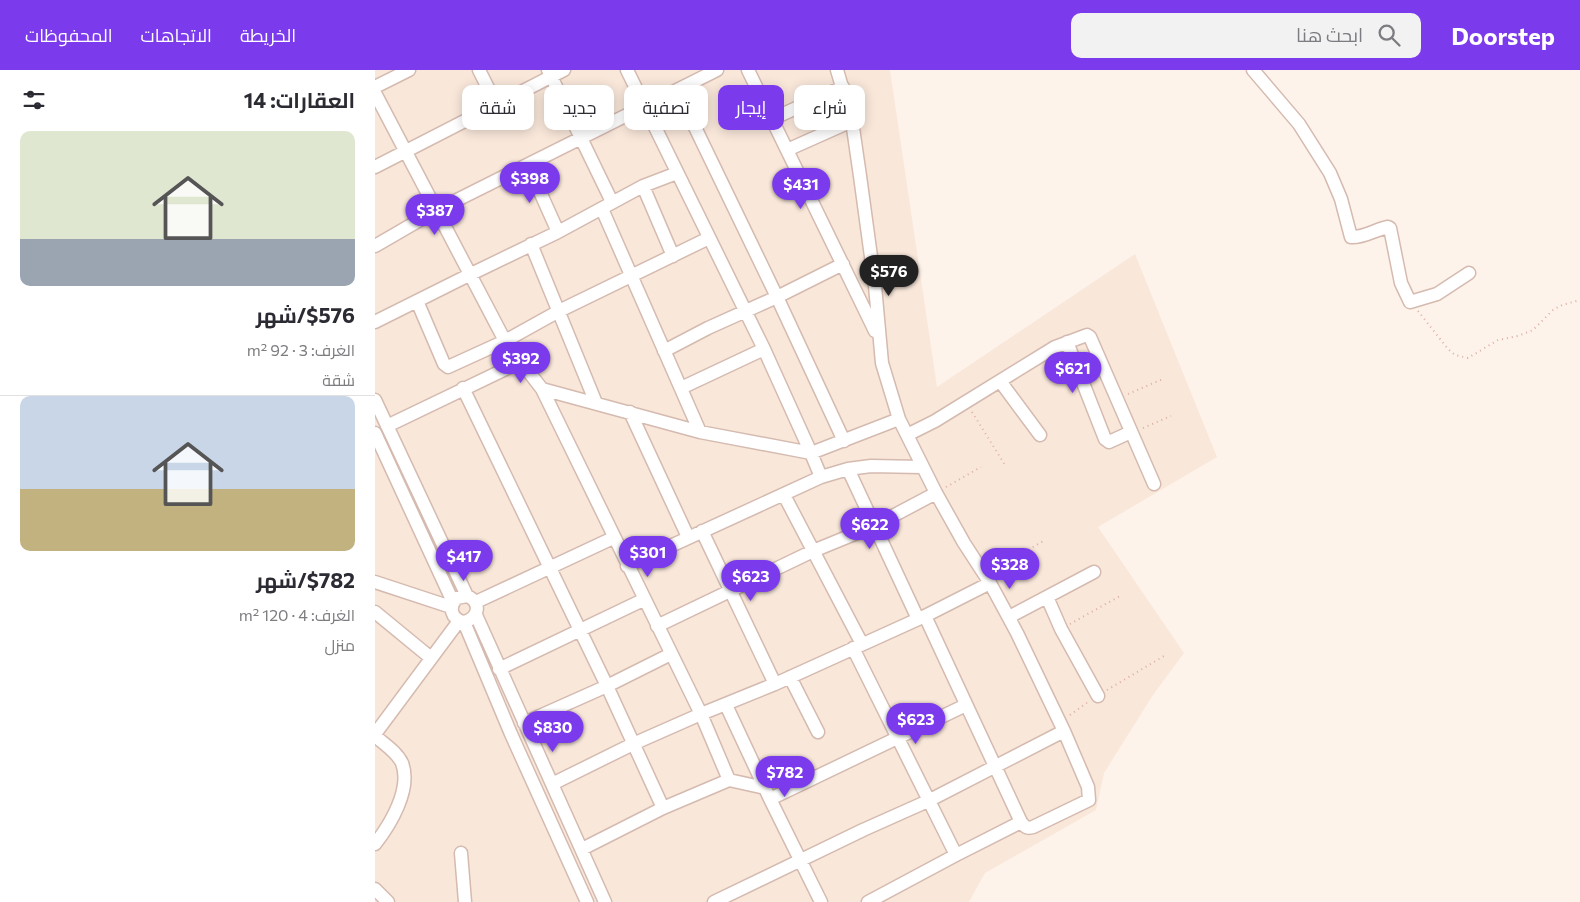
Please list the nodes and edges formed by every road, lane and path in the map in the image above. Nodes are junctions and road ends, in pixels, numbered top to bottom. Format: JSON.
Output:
{"nodes":[{"id":1,"x":409,"y":70,"type":"edge"},
{"id":2,"x":479,"y":70,"type":"edge"},
{"id":3,"x":565,"y":70,"type":"edge"},
{"id":4,"x":627,"y":70,"type":"edge"},
{"id":5,"x":717,"y":70,"type":"edge"},
{"id":6,"x":748,"y":70,"type":"edge"},
{"id":7,"x":837,"y":70,"type":"edge"},
{"id":8,"x":1253,"y":70,"type":"edge"},
{"id":9,"x":549,"y":73,"type":"edge"},
{"id":10,"x":486,"y":85,"type":"edge"},
{"id":11,"x":528,"y":85,"type":"edge"},
{"id":12,"x":634,"y":85,"type":"edge"},
{"id":13,"x":687,"y":85,"type":"edge"},
{"id":14,"x":755,"y":85,"type":"edge"},
{"id":15,"x":842,"y":85,"type":"edge"},
{"id":16,"x":375,"y":87,"type":"edge"},
{"id":17,"x":375,"y":93,"type":"edge"},
{"id":18,"x":624,"y":117,"type":"edge"},
{"id":19,"x":462,"y":121,"type":"edge"},
{"id":20,"x":656,"y":130,"type":"edge"},
{"id":21,"x":696,"y":130,"type":"edge"},
{"id":22,"x":777,"y":130,"type":"edge"},
{"id":23,"x":832,"y":130,"type":"edge"},
{"id":24,"x":853,"y":130,"type":"edge"},
{"id":25,"x":581,"y":138,"type":"junction"},
{"id":26,"x":405,"y":150,"type":"junction"},
{"id":27,"x":787,"y":150,"type":"junction"},
{"id":28,"x":528,"y":165,"type":"junction"},
{"id":29,"x":375,"y":167,"type":"edge"},
{"id":30,"x":677,"y":173,"type":"junction"},
{"id":31,"x":643,"y":186,"type":"junction"},
{"id":32,"x":607,"y":205,"type":"junction"},
{"id":33,"x":437,"y":210,"type":"junction"},
{"id":34,"x":558,"y":232,"type":"junction"},
{"id":35,"x":709,"y":238,"type":"junction"},
{"id":36,"x":531,"y":244,"type":"junction"},
{"id":37,"x":375,"y":246,"type":"edge"},
{"id":38,"x":673,"y":256,"type":"junction"},
{"id":39,"x":843,"y":264,"type":"junction"},
{"id":40,"x":1469,"y":273,"type":"dead end"},
{"id":41,"x":471,"y":274,"type":"junction"},
{"id":42,"x":631,"y":276,"type":"junction"},
{"id":43,"x":777,"y":298,"type":"junction"},
{"id":44,"x":1580,"y":300,"type":"edge"},
{"id":45,"x":417,"y":301,"type":"junction"},
{"id":46,"x":1410,"y":302,"type":"junction"},
{"id":47,"x":559,"y":311,"type":"junction"},
{"id":48,"x":746,"y":313,"type":"junction"},
{"id":49,"x":375,"y":322,"type":"edge"},
{"id":50,"x":879,"y":337,"type":"junction"},
{"id":51,"x":505,"y":341,"type":"junction"},
{"id":52,"x":1067,"y":342,"type":"junction"},
{"id":53,"x":764,"y":349,"type":"junction"},
{"id":54,"x":665,"y":351,"type":"junction"},
{"id":55,"x":520,"y":362,"type":"junction"},
{"id":56,"x":1163,"y":379,"type":"dead end"},
{"id":57,"x":1000,"y":381,"type":"junction"},
{"id":58,"x":463,"y":388,"type":"junction"},
{"id":59,"x":681,"y":388,"type":"junction"},
{"id":60,"x":542,"y":389,"type":"junction"},
{"id":61,"x":1116,"y":399,"type":"junction"},
{"id":62,"x":375,"y":400,"type":"edge"},
{"id":63,"x":966,"y":402,"type":"junction"},
{"id":64,"x":596,"y":403,"type":"junction"},
{"id":65,"x":629,"y":412,"type":"junction"},
{"id":66,"x":1171,"y":416,"type":"dead end"},
{"id":67,"x":899,"y":419,"type":"junction"},
{"id":68,"x":387,"y":426,"type":"junction"},
{"id":69,"x":700,"y":432,"type":"junction"},
{"id":70,"x":1131,"y":432,"type":"junction"},
{"id":71,"x":375,"y":433,"type":"edge"},
{"id":72,"x":907,"y":435,"type":"junction"},
{"id":73,"x":1040,"y":435,"type":"dead end"},
{"id":74,"x":844,"y":441,"type":"junction"},
{"id":75,"x":811,"y":453,"type":"junction"},
{"id":76,"x":1005,"y":465,"type":"dead end"},
{"id":77,"x":921,"y":467,"type":"junction"},
{"id":78,"x":981,"y":467,"type":"dead end"},
{"id":79,"x":848,"y":469,"type":"junction"},
{"id":80,"x":821,"y":477,"type":"junction"},
{"id":81,"x":1154,"y":484,"type":"dead end"},
{"id":82,"x":936,"y":493,"type":"junction"},
{"id":83,"x":784,"y":495,"type":"junction"},
{"id":84,"x":874,"y":526,"type":"junction"},
{"id":85,"x":702,"y":531,"type":"junction"},
{"id":86,"x":688,"y":537,"type":"junction"},
{"id":87,"x":613,"y":538,"type":"junction"},
{"id":88,"x":1045,"y":540,"type":"dead end"},
{"id":89,"x":813,"y":552,"type":"junction"},
{"id":90,"x":627,"y":566,"type":"junction"},
{"id":91,"x":549,"y":567,"type":"junction"},
{"id":92,"x":1094,"y":572,"type":"dead end"},
{"id":93,"x":988,"y":579,"type":"junction"},
{"id":94,"x":375,"y":582,"type":"edge"},
{"id":95,"x":731,"y":591,"type":"junction"},
{"id":96,"x":1119,"y":596,"type":"dead end"},
{"id":97,"x":1047,"y":598,"type":"junction"},
{"id":98,"x":472,"y":599,"type":"junction"},
{"id":99,"x":643,"y":600,"type":"junction"},
{"id":100,"x":452,"y":604,"type":"junction"},
{"id":101,"x":375,"y":612,"type":"edge"},
{"id":102,"x":476,"y":615,"type":"junction"},
{"id":103,"x":921,"y":617,"type":"junction"},
{"id":104,"x":1009,"y":617,"type":"junction"},
{"id":105,"x":461,"y":621,"type":"junction"},
{"id":106,"x":657,"y":626,"type":"junction"},
{"id":107,"x":1061,"y":629,"type":"junction"},
{"id":108,"x":579,"y":630,"type":"junction"},
{"id":109,"x":858,"y":646,"type":"junction"},
{"id":110,"x":671,"y":654,"type":"junction"},
{"id":111,"x":1164,"y":656,"type":"dead end"},
{"id":112,"x":431,"y":658,"type":"junction"},
{"id":113,"x":499,"y":669,"type":"junction"},
{"id":114,"x":790,"y":677,"type":"junction"},
{"id":115,"x":775,"y":684,"type":"junction"},
{"id":116,"x":607,"y":686,"type":"junction"},
{"id":117,"x":1098,"y":696,"type":"junction"},
{"id":118,"x":726,"y":705,"type":"junction"},
{"id":119,"x":966,"y":705,"type":"junction"},
{"id":120,"x":701,"y":714,"type":"junction"},
{"id":121,"x":524,"y":723,"type":"junction"},
{"id":122,"x":1061,"y":727,"type":"junction"},
{"id":123,"x":818,"y":732,"type":"dead end"},
{"id":124,"x":375,"y":735,"type":"edge"},
{"id":125,"x":897,"y":736,"type":"junction"},
{"id":126,"x":633,"y":744,"type":"junction"},
{"id":127,"x":996,"y":766,"type":"junction"},
{"id":128,"x":729,"y":780,"type":"junction"},
{"id":129,"x":552,"y":784,"type":"junction"},
{"id":130,"x":767,"y":793,"type":"junction"},
{"id":131,"x":929,"y":802,"type":"junction"},
{"id":132,"x":663,"y":808,"type":"junction"},
{"id":133,"x":1021,"y":822,"type":"junction"},
{"id":134,"x":375,"y":844,"type":"edge"},
{"id":135,"x":581,"y":849,"type":"junction"},
{"id":136,"x":461,"y":853,"type":"dead end"},
{"id":137,"x":956,"y":855,"type":"junction"},
{"id":138,"x":801,"y":860,"type":"junction"},
{"id":139,"x":375,"y":889,"type":"edge"},
{"id":140,"x":388,"y":902,"type":"edge"},
{"id":141,"x":465,"y":902,"type":"edge"},
{"id":142,"x":587,"y":902,"type":"edge"},
{"id":143,"x":605,"y":902,"type":"edge"},
{"id":144,"x":714,"y":902,"type":"edge"},
{"id":145,"x":821,"y":902,"type":"edge"},
{"id":146,"x":868,"y":902,"type":"edge"}],
"edges":[{"from":1,"to":16,"type":"street"},
{"from":2,"to":10,"type":"street"},
{"from":3,"to":9,"type":"street"},
{"from":4,"to":12,"type":"street"},
{"from":5,"to":13,"type":"street"},
{"from":6,"to":14,"type":"street"},
{"from":7,"to":15,"type":"street"},
{"from":8,"to":46,"type":"street"},
{"from":9,"to":11,"type":"street"},
{"from":9,"to":25,"type":"street"},
{"from":17,"to":26,"type":"street"},
{"from":18,"to":25,"type":"street"},
{"from":19,"to":26,"type":"street"},
{"from":20,"to":30,"type":"street"},
{"from":21,"to":43,"type":"street"},
{"from":22,"to":27,"type":"street"},
{"from":23,"to":27,"type":"street"},
{"from":24,"to":50,"type":"street"},
{"from":25,"to":28,"type":"street"},
{"from":25,"to":32,"type":"street"},
{"from":26,"to":29,"type":"street"},
{"from":26,"to":33,"type":"street"},
{"from":27,"to":39,"type":"street"},
{"from":28,"to":33,"type":"street"},
{"from":28,"to":34,"type":"street"},
{"from":30,"to":31,"type":"street"},
{"from":30,"to":35,"type":"street"},
{"from":31,"to":32,"type":"street"},
{"from":31,"to":38,"type":"street"},
{"from":32,"to":34,"type":"street"},
{"from":32,"to":42,"type":"street"},
{"from":33,"to":37,"type":"street"},
{"from":33,"to":41,"type":"street"},
{"from":34,"to":36,"type":"street"},
{"from":35,"to":38,"type":"street"},
{"from":35,"to":48,"type":"street"},
{"from":36,"to":41,"type":"street"},
{"from":36,"to":47,"type":"street"},
{"from":38,"to":42,"type":"street"},
{"from":39,"to":43,"type":"street"},
{"from":39,"to":50,"type":"street"},
{"from":40,"to":46,"type":"street"},
{"from":41,"to":45,"type":"street"},
{"from":41,"to":51,"type":"street"},
{"from":42,"to":47,"type":"street"},
{"from":42,"to":54,"type":"street"},
{"from":43,"to":48,"type":"street"},
{"from":43,"to":74,"type":"street"},
{"from":44,"to":46,"type":"path"},
{"from":45,"to":49,"type":"street"},
{"from":45,"to":51,"type":"street"},
{"from":47,"to":51,"type":"street"},
{"from":47,"to":64,"type":"street"},
{"from":48,"to":53,"type":"street"},
{"from":48,"to":54,"type":"street"},
{"from":50,"to":67,"type":"street"},
{"from":51,"to":55,"type":"street"},
{"from":52,"to":57,"type":"street"},
{"from":52,"to":61,"type":"street"},
{"from":52,"to":70,"type":"street"},
{"from":53,"to":59,"type":"street"},
{"from":53,"to":75,"type":"street"},
{"from":54,"to":59,"type":"street"},
{"from":55,"to":58,"type":"street"},
{"from":55,"to":60,"type":"street"},
{"from":56,"to":61,"type":"path"},
{"from":57,"to":63,"type":"street"},
{"from":57,"to":73,"type":"street"},
{"from":58,"to":68,"type":"street"},
{"from":58,"to":91,"type":"street"},
{"from":59,"to":69,"type":"street"},
{"from":60,"to":64,"type":"street"},
{"from":60,"to":87,"type":"street"},
{"from":61,"to":70,"type":"street"},
{"from":62,"to":68,"type":"street"},
{"from":63,"to":72,"type":"street"},
{"from":63,"to":76,"type":"path"},
{"from":64,"to":65,"type":"street"},
{"from":65,"to":69,"type":"street"},
{"from":65,"to":86,"type":"street"},
{"from":66,"to":70,"type":"path"},
{"from":67,"to":72,"type":"street"},
{"from":67,"to":74,"type":"street"},
{"from":68,"to":98,"type":"street"},
{"from":69,"to":75,"type":"street"},
{"from":70,"to":81,"type":"street"},
{"from":71,"to":100,"type":"street"},
{"from":72,"to":77,"type":"street"},
{"from":74,"to":75,"type":"street"},
{"from":75,"to":80,"type":"street"},
{"from":77,"to":79,"type":"street"},
{"from":77,"to":82,"type":"street"},
{"from":78,"to":82,"type":"path"},
{"from":79,"to":80,"type":"street"},
{"from":79,"to":84,"type":"street"},
{"from":80,"to":83,"type":"street"},
{"from":82,"to":84,"type":"street"},
{"from":82,"to":93,"type":"street"},
{"from":83,"to":85,"type":"street"},
{"from":83,"to":89,"type":"street"},
{"from":84,"to":89,"type":"street"},
{"from":84,"to":103,"type":"street"},
{"from":85,"to":86,"type":"street"},
{"from":85,"to":95,"type":"street"},
{"from":86,"to":90,"type":"street"},
{"from":87,"to":90,"type":"street"},
{"from":87,"to":91,"type":"street"},
{"from":88,"to":93,"type":"path"},
{"from":89,"to":95,"type":"street"},
{"from":89,"to":109,"type":"street"},
{"from":90,"to":99,"type":"street"},
{"from":91,"to":98,"type":"street"},
{"from":91,"to":108,"type":"street"},
{"from":92,"to":97,"type":"street"},
{"from":93,"to":103,"type":"street"},
{"from":93,"to":104,"type":"street"},
{"from":94,"to":100,"type":"street"},
{"from":95,"to":106,"type":"street"},
{"from":95,"to":115,"type":"street"},
{"from":96,"to":107,"type":"path"},
{"from":97,"to":104,"type":"street"},
{"from":97,"to":107,"type":"street"},
{"from":98,"to":100,"type":"street"},
{"from":98,"to":102,"type":"street"},
{"from":99,"to":106,"type":"street"},
{"from":99,"to":108,"type":"street"},
{"from":100,"to":105,"type":"street"},
{"from":101,"to":112,"type":"street"},
{"from":102,"to":105,"type":"street"},
{"from":102,"to":113,"type":"street"},
{"from":103,"to":109,"type":"street"},
{"from":103,"to":119,"type":"street"},
{"from":104,"to":122,"type":"street"},
{"from":105,"to":112,"type":"street"},
{"from":105,"to":142,"type":"street"},
{"from":106,"to":110,"type":"street"},
{"from":107,"to":117,"type":"street"},
{"from":108,"to":113,"type":"street"},
{"from":108,"to":116,"type":"street"},
{"from":109,"to":114,"type":"street"},
{"from":109,"to":125,"type":"street"},
{"from":110,"to":116,"type":"street"},
{"from":110,"to":120,"type":"street"},
{"from":111,"to":117,"type":"path"},
{"from":112,"to":124,"type":"street"},
{"from":113,"to":121,"type":"street"},
{"from":114,"to":115,"type":"street"},
{"from":114,"to":123,"type":"street"},
{"from":115,"to":118,"type":"street"},
{"from":116,"to":121,"type":"street"},
{"from":116,"to":126,"type":"street"},
{"from":117,"to":122,"type":"path"},
{"from":118,"to":120,"type":"street"},
{"from":118,"to":130,"type":"street"},
{"from":119,"to":125,"type":"street"},
{"from":119,"to":127,"type":"street"},
{"from":120,"to":126,"type":"street"},
{"from":120,"to":128,"type":"street"},
{"from":121,"to":129,"type":"street"},
{"from":122,"to":127,"type":"street"},
{"from":122,"to":133,"type":"street"},
{"from":124,"to":134,"type":"street"},
{"from":125,"to":130,"type":"street"},
{"from":125,"to":131,"type":"street"},
{"from":126,"to":129,"type":"street"},
{"from":126,"to":132,"type":"street"},
{"from":127,"to":131,"type":"street"},
{"from":127,"to":133,"type":"street"},
{"from":128,"to":130,"type":"street"},
{"from":128,"to":132,"type":"street"},
{"from":129,"to":135,"type":"street"},
{"from":130,"to":138,"type":"street"},
{"from":131,"to":137,"type":"street"},
{"from":131,"to":138,"type":"street"},
{"from":132,"to":135,"type":"street"},
{"from":133,"to":137,"type":"street"},
{"from":135,"to":143,"type":"street"},
{"from":136,"to":141,"type":"street"},
{"from":137,"to":146,"type":"street"},
{"from":138,"to":144,"type":"street"},
{"from":138,"to":145,"type":"street"},
{"from":139,"to":140,"type":"street"}]}
